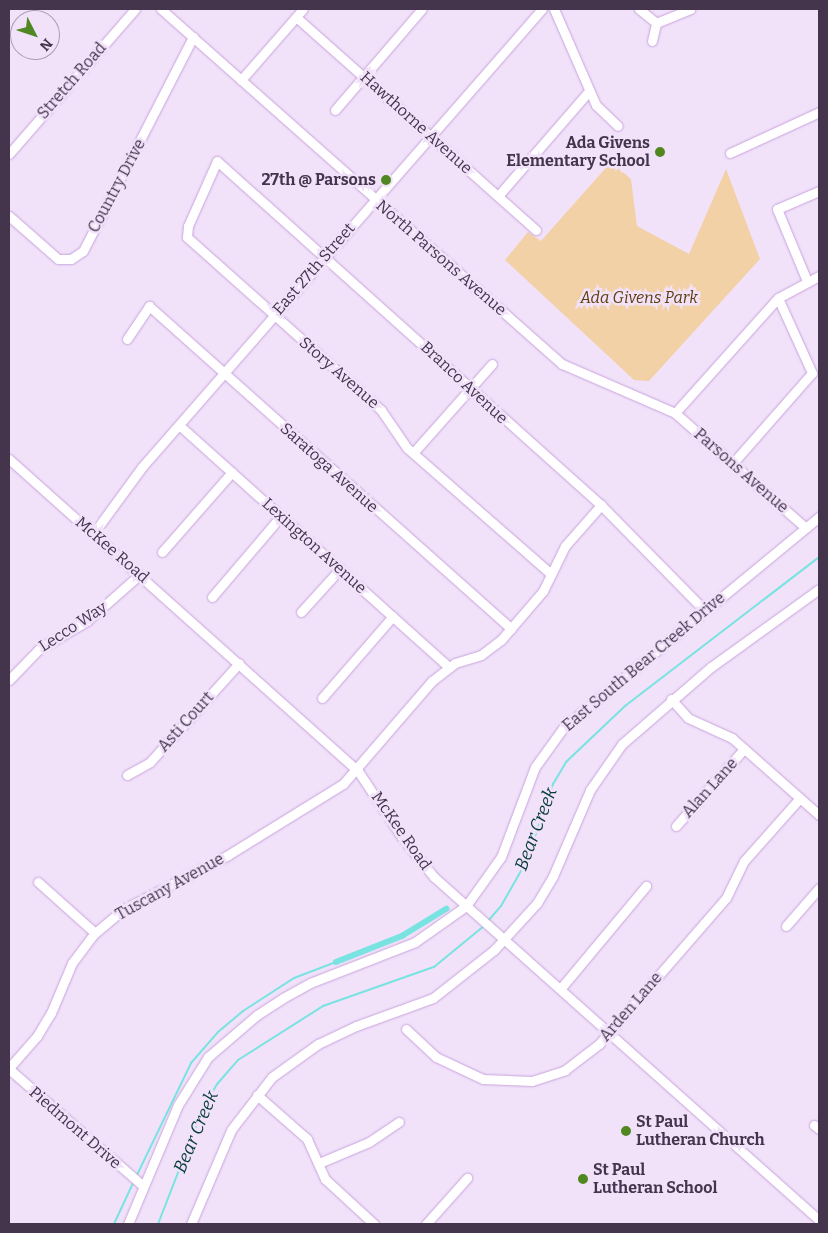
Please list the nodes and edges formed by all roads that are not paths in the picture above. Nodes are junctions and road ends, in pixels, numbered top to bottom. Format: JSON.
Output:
{"nodes":[{"id":1,"x":135,"y":9,"type":"edge"},
{"id":2,"x":161,"y":9,"type":"edge"},
{"id":3,"x":303,"y":9,"type":"edge"},
{"id":4,"x":422,"y":9,"type":"edge"},
{"id":5,"x":542,"y":9,"type":"edge"},
{"id":6,"x":554,"y":9,"type":"edge"},
{"id":7,"x":638,"y":9,"type":"edge"},
{"id":8,"x":690,"y":9,"type":"edge"},
{"id":9,"x":296,"y":17,"type":"junction"},
{"id":10,"x":656,"y":23,"type":"junction"},
{"id":11,"x":193,"y":37,"type":"junction"},
{"id":12,"x":652,"y":41,"type":"dead end"},
{"id":13,"x":364,"y":76,"type":"junction"},
{"id":14,"x":241,"y":80,"type":"junction"},
{"id":15,"x":589,"y":91,"type":"junction"},
{"id":16,"x":334,"y":110,"type":"dead end"},
{"id":17,"x":819,"y":112,"type":"edge"},
{"id":18,"x":618,"y":126,"type":"dead end"},
{"id":19,"x":431,"y":135,"type":"junction"},
{"id":20,"x":730,"y":153,"type":"dead end"},
{"id":21,"x":9,"y":154,"type":"edge"},
{"id":22,"x":217,"y":161,"type":"joint"},
{"id":23,"x":819,"y":191,"type":"edge"},
{"id":24,"x":498,"y":196,"type":"junction"},
{"id":25,"x":375,"y":199,"type":"junction"},
{"id":26,"x":9,"y":216,"type":"edge"},
{"id":27,"x":536,"y":230,"type":"dead end"},
{"id":28,"x":325,"y":257,"type":"junction"},
{"id":29,"x":819,"y":276,"type":"edge"},
{"id":30,"x":807,"y":281,"type":"junction"},
{"id":31,"x":778,"y":298,"type":"junction"},
{"id":32,"x":274,"y":316,"type":"junction"},
{"id":33,"x":127,"y":339,"type":"dead end"},
{"id":34,"x":492,"y":364,"type":"dead end"},
{"id":35,"x":223,"y":375,"type":"junction"},
{"id":36,"x":469,"y":390,"type":"junction"},
{"id":37,"x":675,"y":413,"type":"junction"},
{"id":38,"x":179,"y":425,"type":"junction"},
{"id":39,"x":413,"y":453,"type":"junction"},
{"id":40,"x":9,"y":459,"type":"edge"},
{"id":41,"x":732,"y":464,"type":"junction"},
{"id":42,"x":232,"y":472,"type":"junction"},
{"id":43,"x":601,"y":505,"type":"junction"},
{"id":44,"x":281,"y":516,"type":"junction"},
{"id":45,"x":819,"y":517,"type":"edge"},
{"id":46,"x":806,"y":528,"type":"junction"},
{"id":47,"x":92,"y":534,"type":"junction"},
{"id":48,"x":162,"y":552,"type":"dead end"},
{"id":49,"x":340,"y":569,"type":"junction"},
{"id":50,"x":552,"y":574,"type":"junction"},
{"id":51,"x":139,"y":575,"type":"junction"},
{"id":52,"x":819,"y":589,"type":"edge"},
{"id":53,"x":212,"y":597,"type":"dead end"},
{"id":54,"x":705,"y":611,"type":"junction"},
{"id":55,"x":301,"y":612,"type":"dead end"},
{"id":56,"x":393,"y":616,"type":"junction"},
{"id":57,"x":511,"y":629,"type":"junction"},
{"id":58,"x":239,"y":663,"type":"junction"},
{"id":59,"x":449,"y":666,"type":"junction"},
{"id":60,"x":9,"y":680,"type":"edge"},
{"id":61,"x":322,"y":698,"type":"dead end"},
{"id":62,"x":671,"y":699,"type":"junction"},
{"id":63,"x":744,"y":749,"type":"junction"},
{"id":64,"x":358,"y":771,"type":"junction"},
{"id":65,"x":127,"y":775,"type":"dead end"},
{"id":66,"x":800,"y":798,"type":"junction"},
{"id":67,"x":819,"y":815,"type":"edge"},
{"id":68,"x":676,"y":826,"type":"dead end"},
{"id":69,"x":38,"y":882,"type":"dead end"},
{"id":70,"x":646,"y":886,"type":"dead end"},
{"id":71,"x":819,"y":888,"type":"edge"},
{"id":72,"x":466,"y":906,"type":"junction"},
{"id":73,"x":786,"y":926,"type":"dead end"},
{"id":74,"x":95,"y":933,"type":"junction"},
{"id":75,"x":502,"y":938,"type":"junction"},
{"id":76,"x":561,"y":988,"type":"junction"},
{"id":77,"x":406,"y":1029,"type":"dead end"},
{"id":78,"x":610,"y":1032,"type":"junction"},
{"id":79,"x":9,"y":1069,"type":"edge"},
{"id":80,"x":257,"y":1095,"type":"junction"},
{"id":81,"x":399,"y":1122,"type":"dead end"},
{"id":82,"x":319,"y":1163,"type":"junction"},
{"id":83,"x":467,"y":1178,"type":"dead end"},
{"id":84,"x":142,"y":1185,"type":"junction"},
{"id":85,"x":819,"y":1220,"type":"edge"},
{"id":86,"x":128,"y":1224,"type":"edge"},
{"id":87,"x":191,"y":1224,"type":"edge"},
{"id":88,"x":372,"y":1224,"type":"edge"},
{"id":89,"x":426,"y":1224,"type":"edge"}],
"edges":[{"from":1,"to":21,"type":"street","name":"Stretch Road"},
{"from":2,"to":11,"type":"street","name":"North Parsons Avenue"},
{"from":3,"to":9,"type":"street"},
{"from":4,"to":13,"type":"street"},
{"from":5,"to":19,"type":"street","name":"East 27th Street"},
{"from":6,"to":15,"type":"street"},
{"from":7,"to":10,"type":"street"},
{"from":8,"to":10,"type":"street"},
{"from":9,"to":13,"type":"street","name":"Hawthorne Avenue"},
{"from":9,"to":14,"type":"street"},
{"from":10,"to":12,"type":"street"},
{"from":11,"to":14,"type":"street","name":"North Parsons Avenue"},
{"from":11,"to":26,"type":"street","name":"Country Drive"},
{"from":13,"to":16,"type":"street"},
{"from":13,"to":19,"type":"street","name":"Hawthorne Avenue"},
{"from":14,"to":25,"type":"street","name":"North Parsons Avenue"},
{"from":15,"to":18,"type":"street"},
{"from":15,"to":24,"type":"street"},
{"from":17,"to":20,"type":"street"},
{"from":19,"to":24,"type":"street","name":"Hawthorne Avenue"},
{"from":19,"to":25,"type":"street","name":"East 27th Street"},
{"from":22,"to":28,"type":"street","name":"Branco Avenue"},
{"from":22,"to":32,"type":"street","name":"Story Avenue"},
{"from":23,"to":30,"type":"street"},
{"from":24,"to":27,"type":"street","name":"Hawthorne Avenue"},
{"from":25,"to":28,"type":"street","name":"East 27th Street"},
{"from":25,"to":37,"type":"street","name":"North Parsons Avenue"},
{"from":28,"to":32,"type":"street","name":"East 27th Street"},
{"from":28,"to":36,"type":"street","name":"Branco Avenue"},
{"from":29,"to":30,"type":"street"},
{"from":30,"to":31,"type":"street"},
{"from":31,"to":37,"type":"street"},
{"from":31,"to":41,"type":"street"},
{"from":32,"to":35,"type":"street","name":"East 27th Street"},
{"from":32,"to":39,"type":"street","name":"Story Avenue"},
{"from":33,"to":35,"type":"street","name":"Saratoga Avenue"},
{"from":34,"to":36,"type":"street"},
{"from":35,"to":38,"type":"street","name":"East 27th Street"},
{"from":35,"to":57,"type":"street","name":"Saratoga Avenue"},
{"from":36,"to":39,"type":"street"},
{"from":36,"to":43,"type":"street","name":"Branco Avenue"},
{"from":37,"to":41,"type":"street","name":"Parsons Avenue"},
{"from":38,"to":42,"type":"street","name":"Lexington Avenue"},
{"from":38,"to":47,"type":"street","name":"East 27th Street"},
{"from":39,"to":50,"type":"street","name":"Story Avenue"},
{"from":40,"to":47,"type":"street","name":"McKee Road"},
{"from":41,"to":46,"type":"street","name":"Parsons Avenue"},
{"from":42,"to":44,"type":"street","name":"Lexington Avenue"},
{"from":42,"to":48,"type":"street"},
{"from":43,"to":50,"type":"street"},
{"from":43,"to":54,"type":"street","name":"Branco Avenue"},
{"from":44,"to":49,"type":"street","name":"Lexington Avenue"},
{"from":44,"to":53,"type":"street"},
{"from":45,"to":46,"type":"street","name":"East South Bear Creek Drive"},
{"from":46,"to":54,"type":"street","name":"East South Bear Creek Drive"},
{"from":47,"to":51,"type":"street","name":"McKee Road"},
{"from":49,"to":55,"type":"street"},
{"from":49,"to":56,"type":"street","name":"Lexington Avenue"},
{"from":50,"to":57,"type":"street"},
{"from":51,"to":58,"type":"street","name":"McKee Road"},
{"from":51,"to":60,"type":"street","name":"Lecco Way"},
{"from":52,"to":62,"type":"street"},
{"from":54,"to":72,"type":"street","name":"East South Bear Creek Drive"},
{"from":56,"to":59,"type":"street","name":"Lexington Avenue"},
{"from":56,"to":61,"type":"street"},
{"from":57,"to":59,"type":"street"},
{"from":58,"to":64,"type":"street","name":"McKee Road"},
{"from":58,"to":65,"type":"street","name":"Asti Court"},
{"from":59,"to":64,"type":"street","name":"Tuscany Avenue"},
{"from":62,"to":63,"type":"street"},
{"from":62,"to":75,"type":"street"},
{"from":63,"to":66,"type":"street"},
{"from":63,"to":68,"type":"street","name":"Alan Lane"},
{"from":64,"to":72,"type":"street","name":"McKee Road"},
{"from":64,"to":74,"type":"street","name":"Tuscany Avenue"},
{"from":66,"to":67,"type":"street"},
{"from":66,"to":78,"type":"street","name":"Arden Lane"},
{"from":69,"to":74,"type":"street"},
{"from":70,"to":76,"type":"street"},
{"from":71,"to":73,"type":"street"},
{"from":72,"to":75,"type":"street","name":"McKee Road"},
{"from":72,"to":84,"type":"street","name":"East South Bear Creek Drive"},
{"from":74,"to":79,"type":"street","name":"Tuscany Avenue"},
{"from":75,"to":76,"type":"street","name":"McKee Road"},
{"from":75,"to":80,"type":"street"},
{"from":76,"to":78,"type":"street","name":"McKee Road"},
{"from":77,"to":78,"type":"street","name":"Arden Lane"},
{"from":78,"to":85,"type":"street","name":"McKee Road"},
{"from":79,"to":84,"type":"street","name":"Piedmont Drive"},
{"from":80,"to":82,"type":"street"},
{"from":80,"to":87,"type":"street"},
{"from":81,"to":82,"type":"street"},
{"from":82,"to":88,"type":"street"},
{"from":83,"to":89,"type":"street"},
{"from":84,"to":86,"type":"street","name":"East South Bear Creek Drive"}]}
